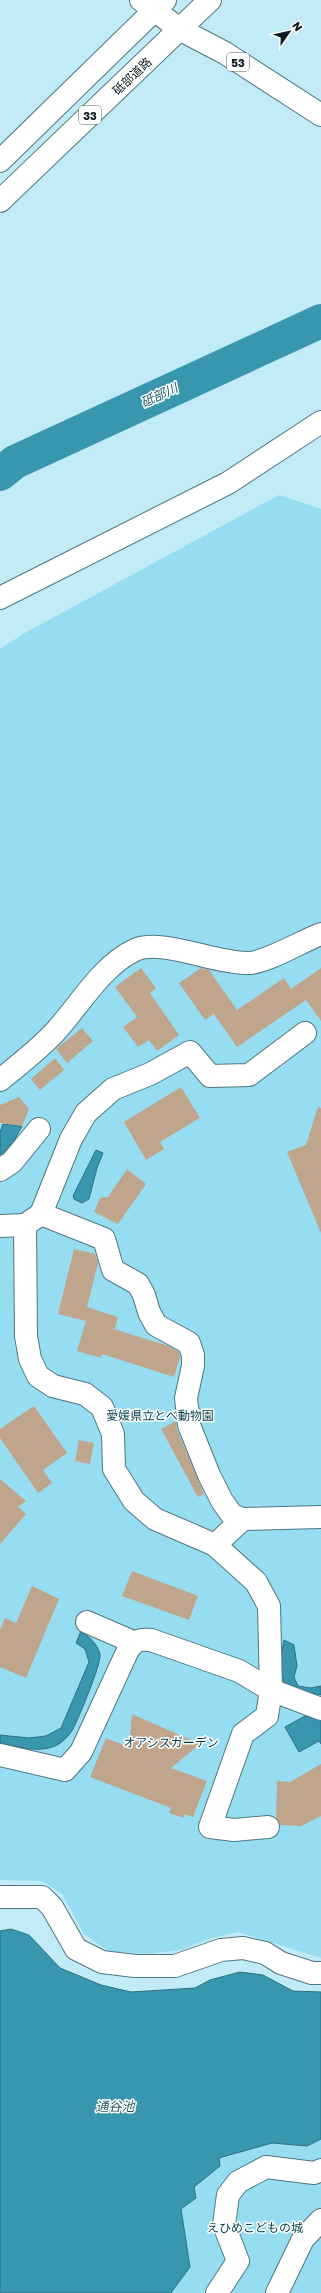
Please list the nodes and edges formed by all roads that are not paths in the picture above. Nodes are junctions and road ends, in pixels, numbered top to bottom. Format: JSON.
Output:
{"nodes":[{"id":1,"x":210,"y":0,"type":"edge"},
{"id":2,"x":153,"y":3,"type":"edge"},
{"id":3,"x":181,"y":30,"type":"junction"},
{"id":4,"x":321,"y":115,"type":"edge"},
{"id":5,"x":0,"y":161,"type":"edge"},
{"id":6,"x":0,"y":201,"type":"edge"},
{"id":7,"x":321,"y":422,"type":"edge"},
{"id":8,"x":0,"y":598,"type":"edge"},
{"id":9,"x":321,"y":934,"type":"edge"},
{"id":10,"x":305,"y":1033,"type":"dead end"},
{"id":11,"x":0,"y":1080,"type":"edge"},
{"id":12,"x":39,"y":1129,"type":"dead end"},
{"id":13,"x":0,"y":1170,"type":"edge"},
{"id":14,"x":33,"y":1219,"type":"junction"},
{"id":15,"x":0,"y":1226,"type":"edge"},
{"id":16,"x":321,"y":1517,"type":"edge"},
{"id":17,"x":243,"y":1519,"type":"junction"},
{"id":18,"x":215,"y":1545,"type":"junction"},
{"id":19,"x":87,"y":1622,"type":"dead end"},
{"id":20,"x":133,"y":1642,"type":"junction"},
{"id":21,"x":271,"y":1690,"type":"junction"},
{"id":22,"x":321,"y":1708,"type":"edge"},
{"id":23,"x":0,"y":1754,"type":"edge"},
{"id":24,"x":268,"y":1827,"type":"dead end"},
{"id":25,"x":0,"y":1897,"type":"edge"},
{"id":26,"x":321,"y":1973,"type":"edge"},
{"id":27,"x":321,"y":2170,"type":"edge"},
{"id":28,"x":321,"y":2220,"type":"edge"},
{"id":29,"x":217,"y":2293,"type":"edge"},
{"id":30,"x":277,"y":2293,"type":"edge"}],
"edges":[{"from":1,"to":3,"type":"main road","name":"砥部道路","number":"33"},
{"from":2,"to":3,"type":"main road","number":"53"},
{"from":2,"to":5,"type":"main road","number":"33"},
{"from":3,"to":4,"type":"main road","number":"53"},
{"from":3,"to":6,"type":"main road","name":"砥部道路","number":"33"},
{"from":7,"to":8,"type":"main road"},
{"from":9,"to":11,"type":"main road"},
{"from":10,"to":14,"type":"main road"},
{"from":12,"to":13,"type":"main road"},
{"from":14,"to":15,"type":"main road"},
{"from":14,"to":17,"type":"main road"},
{"from":14,"to":18,"type":"main road"},
{"from":16,"to":17,"type":"main road"},
{"from":17,"to":18,"type":"main road"},
{"from":18,"to":21,"type":"main road"},
{"from":19,"to":20,"type":"main road"},
{"from":20,"to":21,"type":"main road"},
{"from":20,"to":23,"type":"main road"},
{"from":21,"to":22,"type":"main road"},
{"from":21,"to":24,"type":"main road"},
{"from":25,"to":26,"type":"main road"},
{"from":27,"to":29,"type":"main road"},
{"from":28,"to":30,"type":"main road"}]}
